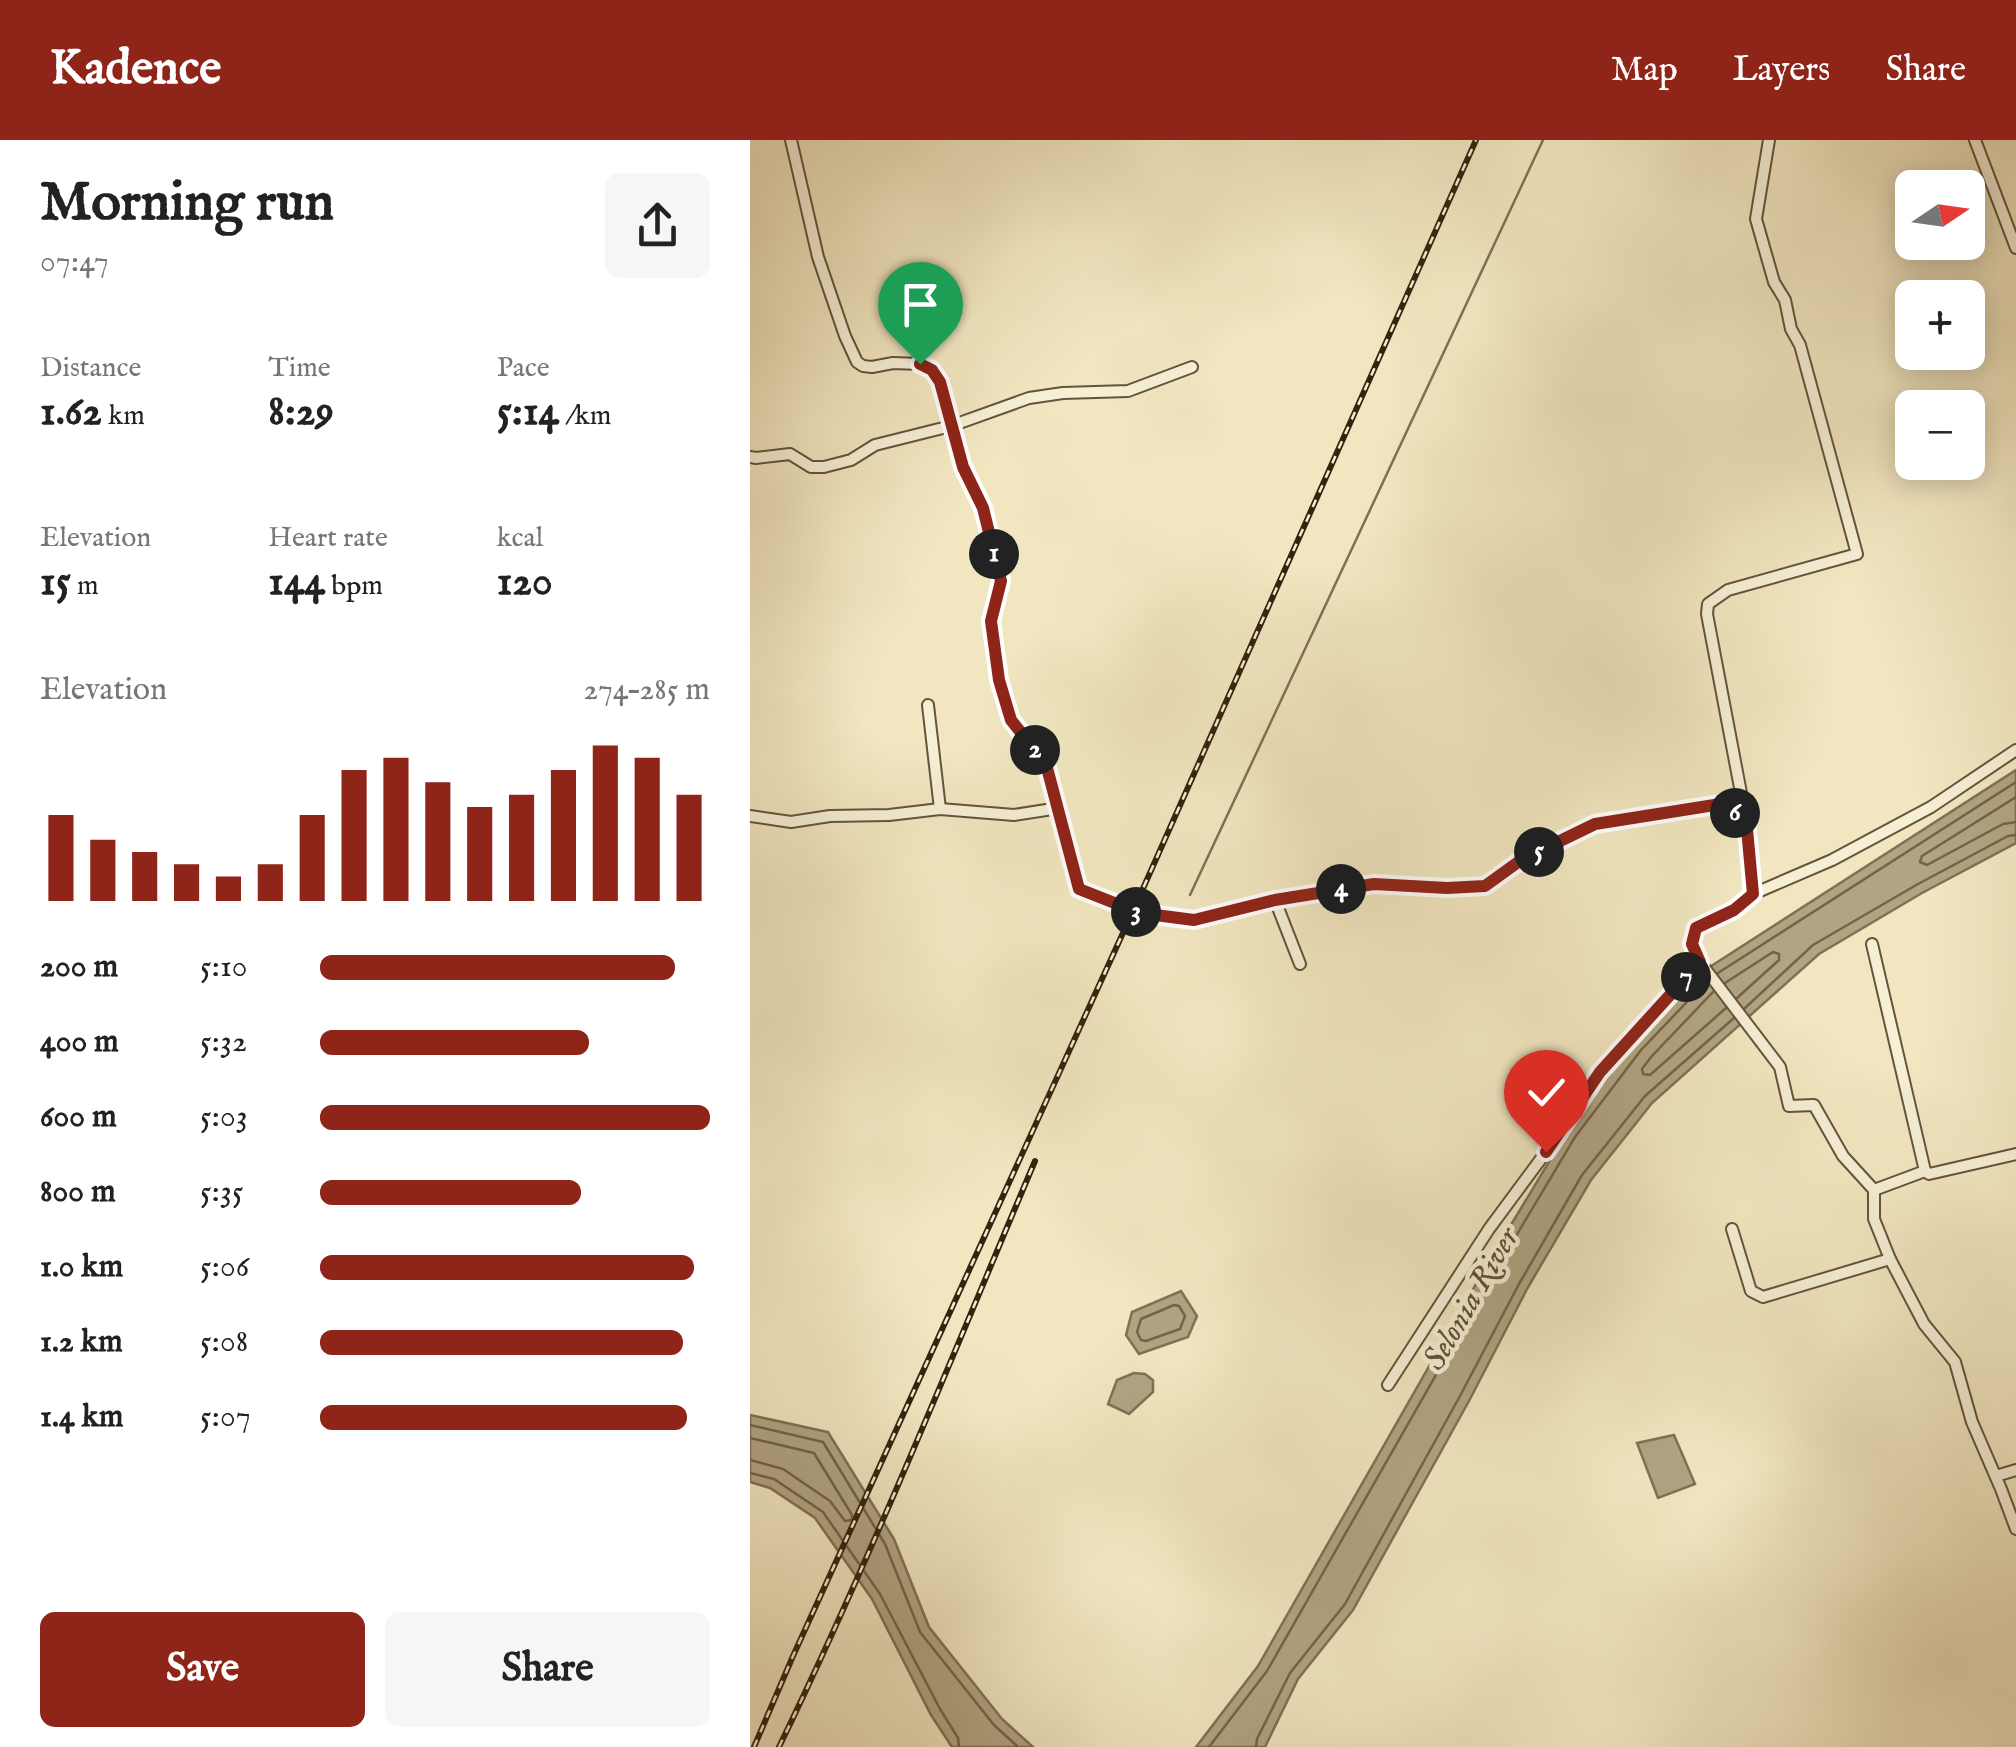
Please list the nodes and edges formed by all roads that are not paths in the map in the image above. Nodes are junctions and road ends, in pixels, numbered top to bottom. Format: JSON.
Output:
{"nodes":[{"id":1,"x":791,"y":140,"type":"edge"},
{"id":2,"x":1769,"y":140,"type":"edge"},
{"id":3,"x":1975,"y":140,"type":"edge"},
{"id":4,"x":2016,"y":248,"type":"edge"},
{"id":5,"x":1192,"y":368,"type":"dead end"},
{"id":6,"x":952,"y":426,"type":"junction"},
{"id":7,"x":750,"y":457,"type":"edge"},
{"id":8,"x":928,"y":705,"type":"dead end"},
{"id":9,"x":2016,"y":750,"type":"edge"},
{"id":10,"x":1059,"y":808,"type":"junction"},
{"id":11,"x":940,"y":809,"type":"junction"},
{"id":12,"x":1735,"y":814,"type":"junction"},
{"id":13,"x":750,"y":816,"type":"edge"},
{"id":14,"x":1753,"y":894,"type":"junction"},
{"id":15,"x":1275,"y":900,"type":"junction"},
{"id":16,"x":1872,"y":944,"type":"dead end"},
{"id":17,"x":1700,"y":962,"type":"junction"},
{"id":18,"x":1300,"y":964,"type":"dead end"},
{"id":19,"x":2016,"y":1154,"type":"edge"},
{"id":20,"x":1925,"y":1171,"type":"junction"},
{"id":21,"x":1874,"y":1190,"type":"junction"},
{"id":22,"x":1732,"y":1229,"type":"dead end"},
{"id":23,"x":1890,"y":1259,"type":"junction"},
{"id":24,"x":1388,"y":1384,"type":"dead end"},
{"id":25,"x":2016,"y":1470,"type":"edge"},
{"id":26,"x":1996,"y":1476,"type":"junction"},
{"id":27,"x":2016,"y":1529,"type":"edge"}],
"edges":[{"from":1,"to":6,"type":"street"},
{"from":2,"to":12,"type":"street"},
{"from":3,"to":4,"type":"street"},
{"from":5,"to":6,"type":"street"},
{"from":6,"to":7,"type":"street"},
{"from":6,"to":10,"type":"street"},
{"from":8,"to":11,"type":"street"},
{"from":9,"to":14,"type":"street"},
{"from":10,"to":11,"type":"street"},
{"from":10,"to":15,"type":"street"},
{"from":11,"to":13,"type":"street"},
{"from":12,"to":14,"type":"street"},
{"from":12,"to":15,"type":"street"},
{"from":14,"to":17,"type":"street"},
{"from":15,"to":18,"type":"street"},
{"from":16,"to":20,"type":"street"},
{"from":17,"to":21,"type":"street"},
{"from":17,"to":24,"type":"street"},
{"from":19,"to":20,"type":"street"},
{"from":20,"to":21,"type":"street"},
{"from":21,"to":23,"type":"street"},
{"from":22,"to":23,"type":"street"},
{"from":23,"to":26,"type":"street"},
{"from":25,"to":26,"type":"street"},
{"from":26,"to":27,"type":"street"}]}
